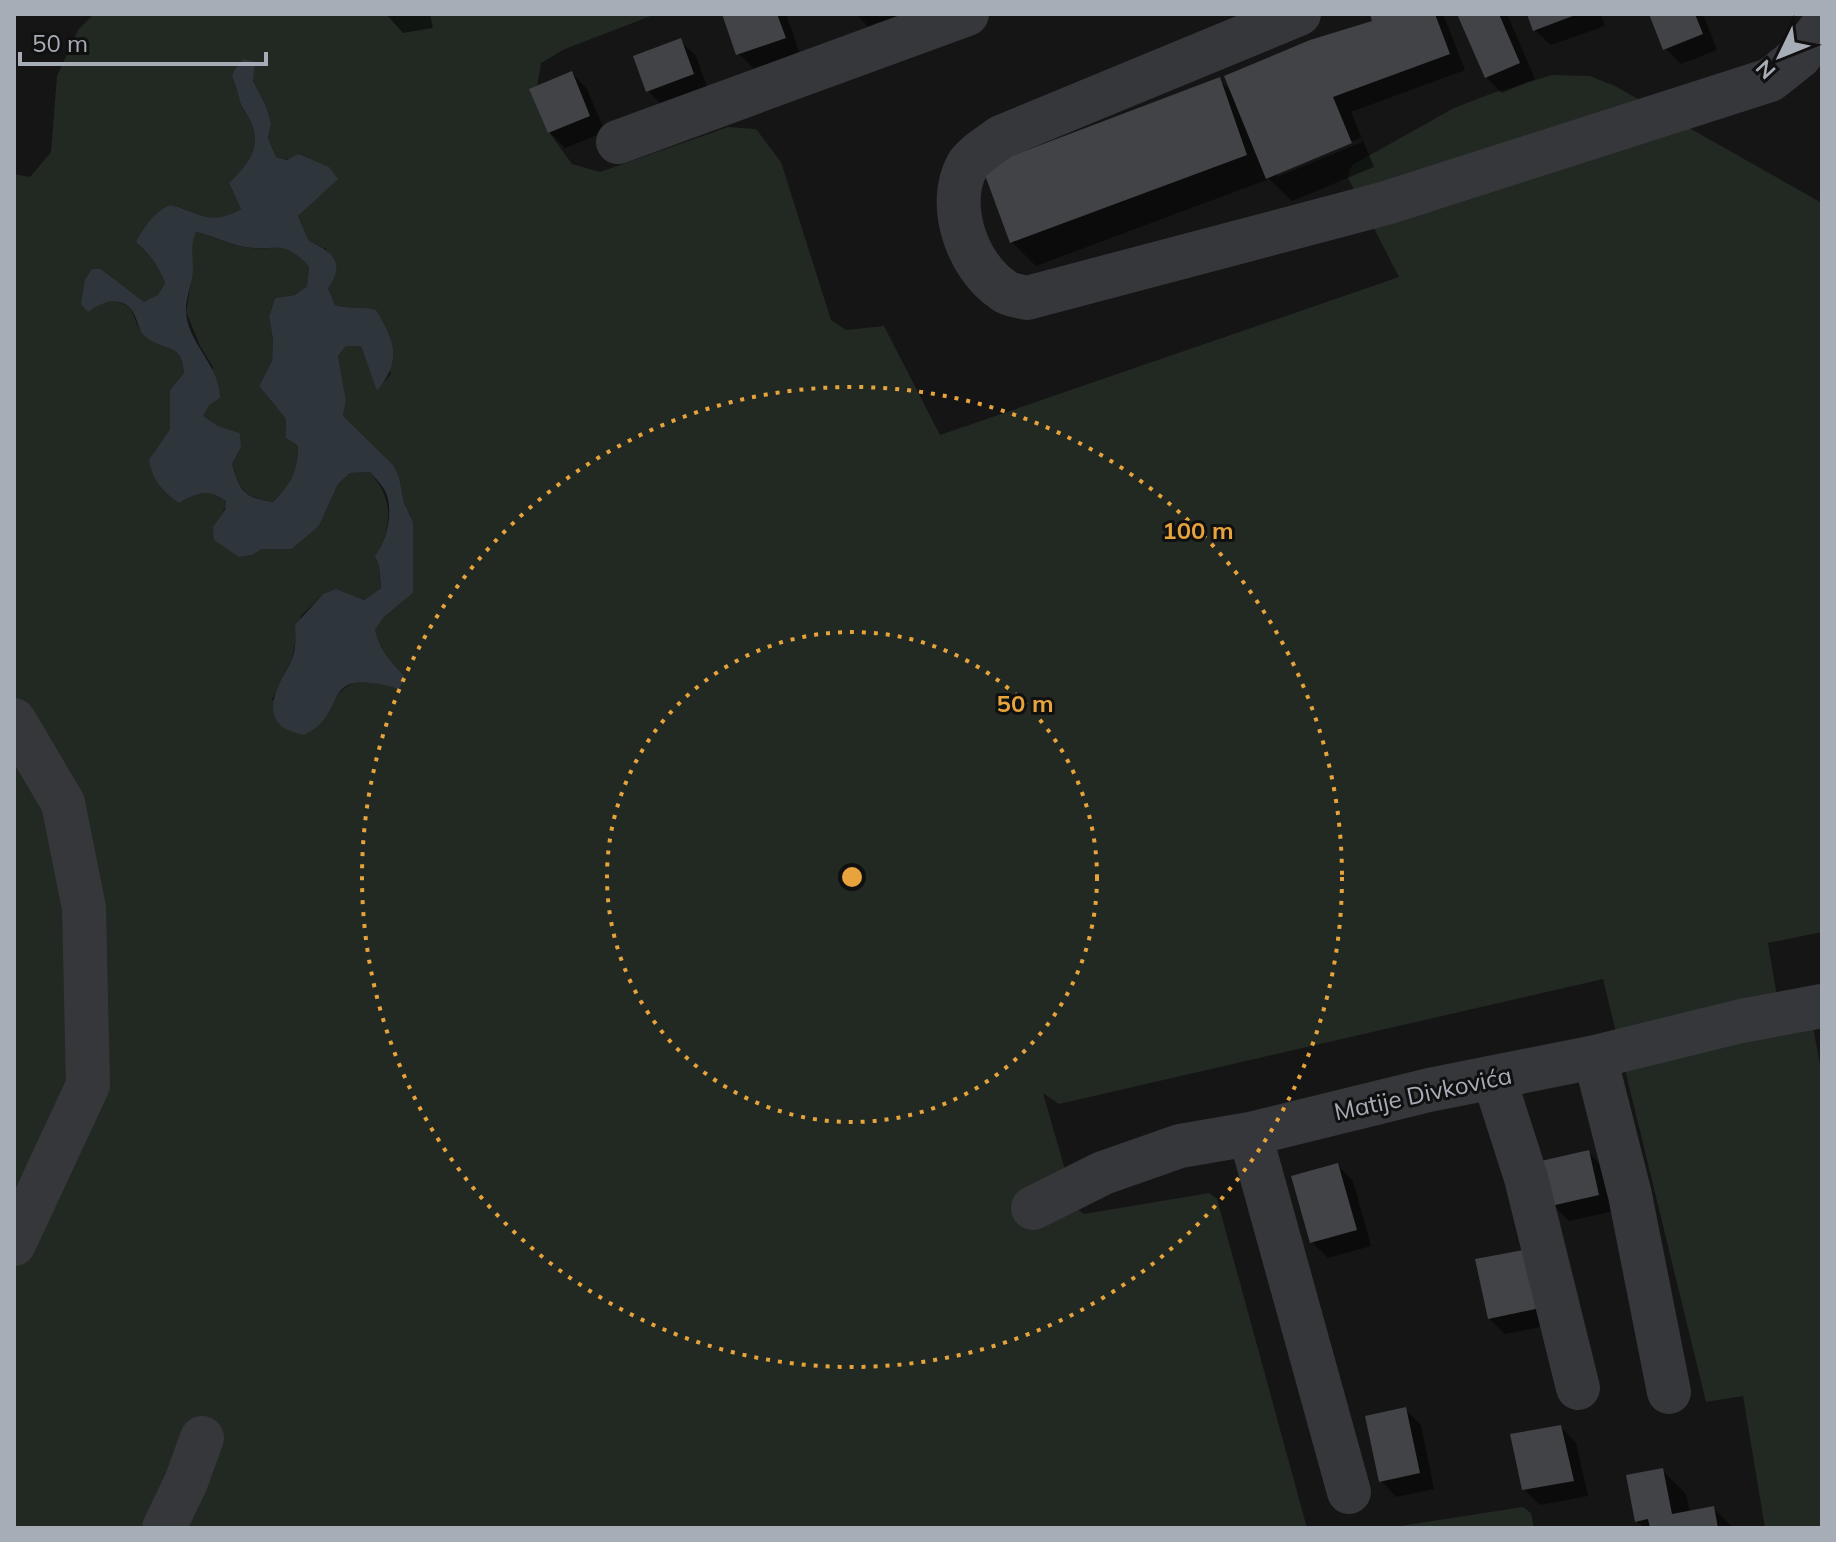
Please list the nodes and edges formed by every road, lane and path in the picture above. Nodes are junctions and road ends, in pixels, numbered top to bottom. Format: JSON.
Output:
{"nodes":[{"id":1,"x":967,"y":14,"type":"edge"},
{"id":2,"x":1299,"y":14,"type":"edge"},
{"id":3,"x":1822,"y":27,"type":"edge"},
{"id":4,"x":618,"y":142,"type":"dead end"},
{"id":5,"x":14,"y":720,"type":"edge"},
{"id":6,"x":1822,"y":1006,"type":"edge"},
{"id":7,"x":1595,"y":1057,"type":"junction"},
{"id":8,"x":1494,"y":1078,"type":"junction"},
{"id":9,"x":1250,"y":1134,"type":"junction"},
{"id":10,"x":1033,"y":1208,"type":"dead end"},
{"id":11,"x":14,"y":1244,"type":"edge"},
{"id":12,"x":1578,"y":1388,"type":"dead end"},
{"id":13,"x":1669,"y":1392,"type":"dead end"},
{"id":14,"x":202,"y":1438,"type":"dead end"},
{"id":15,"x":1349,"y":1492,"type":"dead end"},
{"id":16,"x":164,"y":1528,"type":"edge"}],
"edges":[{"from":1,"to":4,"type":"street"},
{"from":2,"to":3,"type":"street"},
{"from":5,"to":11,"type":"street"},
{"from":6,"to":7,"type":"street","name":"Matije Divkovića"},
{"from":7,"to":8,"type":"street","name":"Matije Divkovića"},
{"from":7,"to":13,"type":"street"},
{"from":8,"to":9,"type":"street","name":"Matije Divkovića"},
{"from":8,"to":12,"type":"street"},
{"from":9,"to":10,"type":"street","name":"Matije Divkovića"},
{"from":9,"to":15,"type":"street"},
{"from":14,"to":16,"type":"street"}]}
